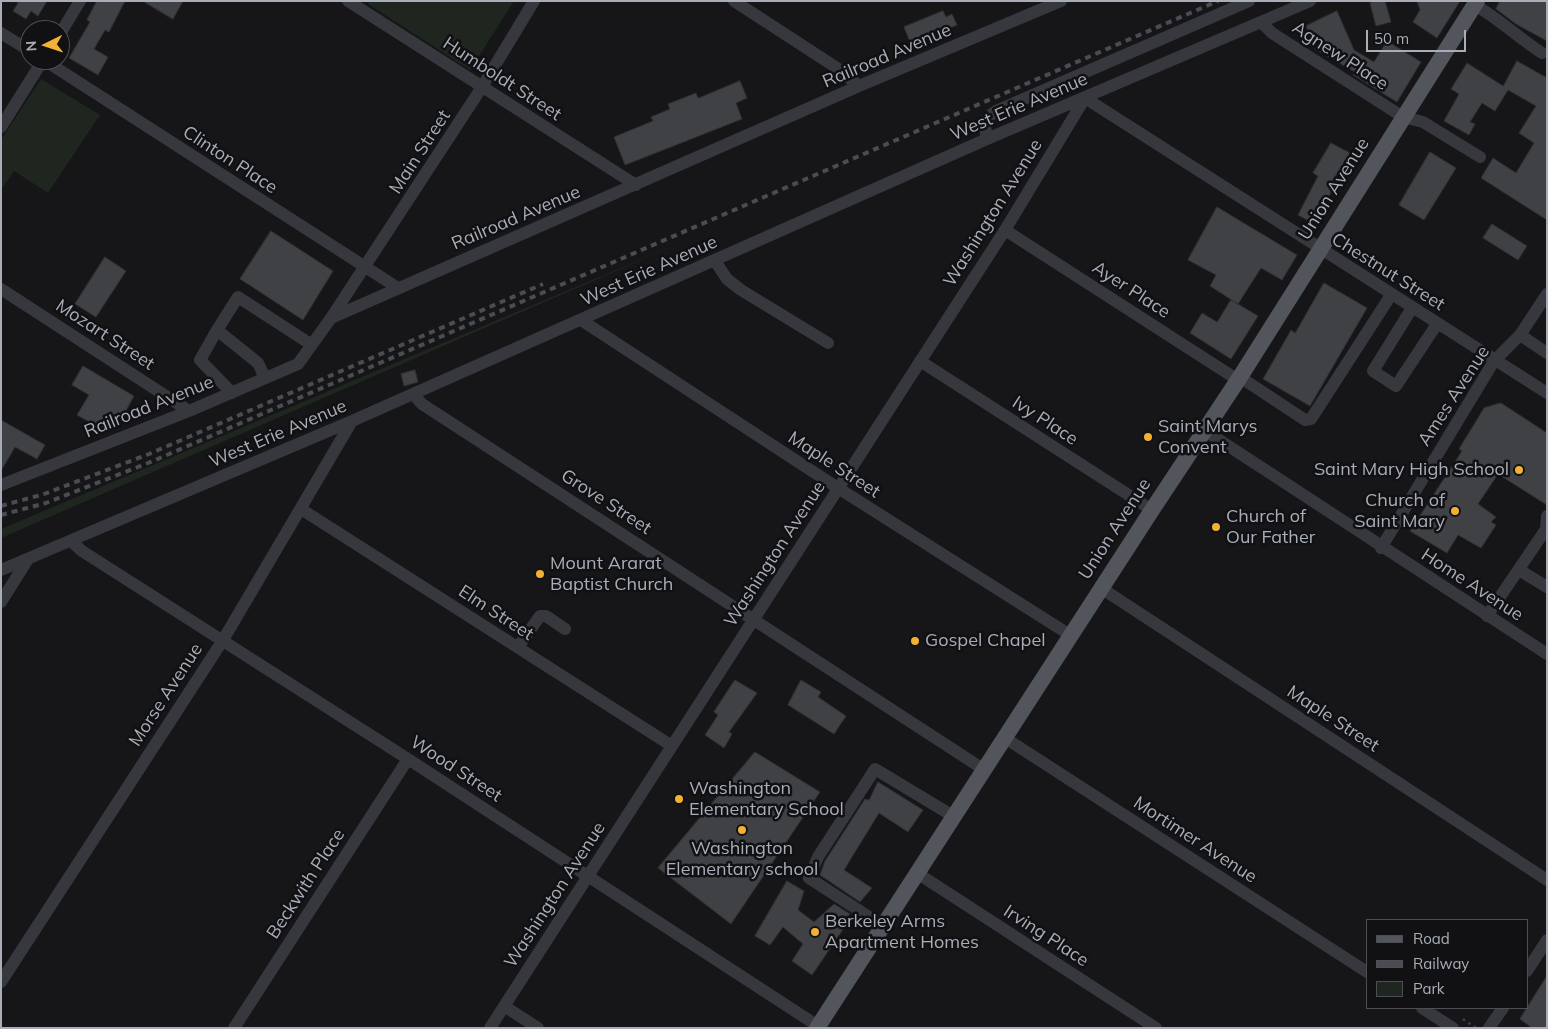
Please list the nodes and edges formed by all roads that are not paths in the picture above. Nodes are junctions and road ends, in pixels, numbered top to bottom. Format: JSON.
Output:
{"nodes":[{"id":1,"x":80,"y":1,"type":"edge"},
{"id":2,"x":348,"y":1,"type":"edge"},
{"id":3,"x":534,"y":1,"type":"edge"},
{"id":4,"x":734,"y":1,"type":"edge"},
{"id":5,"x":1061,"y":1,"type":"edge"},
{"id":6,"x":1249,"y":1,"type":"edge"},
{"id":7,"x":1310,"y":1,"type":"edge"},
{"id":8,"x":1476,"y":3,"type":"edge"},
{"id":9,"x":68,"y":20,"type":"edge"},
{"id":10,"x":1261,"y":22,"type":"junction"},
{"id":11,"x":1,"y":33,"type":"edge"},
{"id":12,"x":20,"y":45,"type":"edge"},
{"id":13,"x":1542,"y":53,"type":"dead end"},
{"id":14,"x":38,"y":70,"type":"edge"},
{"id":15,"x":59,"y":70,"type":"edge"},
{"id":16,"x":859,"y":86,"type":"junction"},
{"id":17,"x":482,"y":87,"type":"junction"},
{"id":18,"x":1085,"y":98,"type":"junction"},
{"id":19,"x":1403,"y":118,"type":"junction"},
{"id":20,"x":1,"y":127,"type":"edge"},
{"id":21,"x":987,"y":140,"type":"junction"},
{"id":22,"x":1480,"y":157,"type":"dead end"},
{"id":23,"x":636,"y":186,"type":"junction"},
{"id":24,"x":1004,"y":230,"type":"junction"},
{"id":25,"x":1320,"y":250,"type":"junction"},
{"id":26,"x":715,"y":261,"type":"junction"},
{"id":27,"x":366,"y":268,"type":"junction"},
{"id":28,"x":398,"y":288,"type":"junction"},
{"id":29,"x":1,"y":289,"type":"edge"},
{"id":30,"x":1391,"y":296,"type":"junction"},
{"id":31,"x":1545,"y":302,"type":"edge"},
{"id":32,"x":1412,"y":308,"type":"junction"},
{"id":33,"x":331,"y":318,"type":"junction"},
{"id":34,"x":581,"y":320,"type":"junction"},
{"id":35,"x":1437,"y":324,"type":"junction"},
{"id":36,"x":217,"y":330,"type":"junction"},
{"id":37,"x":1520,"y":335,"type":"junction"},
{"id":38,"x":828,"y":343,"type":"dead end"},
{"id":39,"x":312,"y":345,"type":"junction"},
{"id":40,"x":1547,"y":353,"type":"edge"},
{"id":41,"x":1494,"y":360,"type":"junction"},
{"id":42,"x":920,"y":361,"type":"junction"},
{"id":43,"x":265,"y":378,"type":"junction"},
{"id":44,"x":1239,"y":379,"type":"junction"},
{"id":45,"x":232,"y":393,"type":"junction"},
{"id":46,"x":413,"y":394,"type":"junction"},
{"id":47,"x":1547,"y":394,"type":"edge"},
{"id":48,"x":189,"y":411,"type":"junction"},
{"id":49,"x":352,"y":421,"type":"junction"},
{"id":50,"x":1204,"y":430,"type":"junction"},
{"id":51,"x":1,"y":485,"type":"edge"},
{"id":52,"x":838,"y":488,"type":"junction"},
{"id":53,"x":301,"y":509,"type":"junction"},
{"id":54,"x":1152,"y":510,"type":"junction"},
{"id":55,"x":1547,"y":516,"type":"edge"},
{"id":56,"x":72,"y":542,"type":"junction"},
{"id":57,"x":1381,"y":548,"type":"junction"},
{"id":58,"x":28,"y":559,"type":"junction"},
{"id":59,"x":1,"y":570,"type":"edge"},
{"id":60,"x":1518,"y":570,"type":"junction"},
{"id":61,"x":1547,"y":587,"type":"edge"},
{"id":62,"x":1101,"y":588,"type":"junction"},
{"id":63,"x":1,"y":602,"type":"edge"},
{"id":64,"x":1487,"y":616,"type":"junction"},
{"id":65,"x":754,"y":619,"type":"junction"},
{"id":66,"x":565,"y":629,"type":"dead end"},
{"id":67,"x":1070,"y":635,"type":"junction"},
{"id":68,"x":223,"y":640,"type":"junction"},
{"id":69,"x":518,"y":648,"type":"junction"},
{"id":70,"x":1547,"y":654,"type":"edge"},
{"id":71,"x":1004,"y":738,"type":"junction"},
{"id":72,"x":672,"y":746,"type":"junction"},
{"id":73,"x":408,"y":759,"type":"junction"},
{"id":74,"x":983,"y":769,"type":"junction"},
{"id":75,"x":953,"y":816,"type":"junction"},
{"id":76,"x":917,"y":873,"type":"junction"},
{"id":77,"x":589,"y":876,"type":"junction"},
{"id":78,"x":1547,"y":880,"type":"edge"},
{"id":79,"x":883,"y":926,"type":"junction"},
{"id":80,"x":1546,"y":944,"type":"edge"},
{"id":81,"x":1528,"y":970,"type":"edge"},
{"id":82,"x":1366,"y":971,"type":"edge"},
{"id":83,"x":1,"y":982,"type":"edge"},
{"id":84,"x":504,"y":1006,"type":"junction"},
{"id":85,"x":1424,"y":1009,"type":"edge"},
{"id":86,"x":1502,"y":1009,"type":"edge"},
{"id":87,"x":819,"y":1027,"type":"edge"},
{"id":88,"x":234,"y":1028,"type":"edge"},
{"id":89,"x":490,"y":1028,"type":"edge"},
{"id":90,"x":538,"y":1028,"type":"edge"},
{"id":91,"x":1156,"y":1028,"type":"edge"},
{"id":92,"x":1453,"y":1028,"type":"edge"},
{"id":93,"x":1490,"y":1028,"type":"edge"}],
"edges":[{"from":1,"to":9,"type":"street"},
{"from":2,"to":17,"type":"street","name":"Humboldt Street"},
{"from":3,"to":17,"type":"street","name":"Main Street"},
{"from":4,"to":16,"type":"street"},
{"from":5,"to":16,"type":"street","name":"Railroad Avenue"},
{"from":6,"to":21,"type":"street"},
{"from":7,"to":10,"type":"street","name":"West Erie Avenue"},
{"from":8,"to":13,"type":"street"},
{"from":8,"to":19,"type":"main road","name":"Union Avenue"},
{"from":10,"to":18,"type":"street","name":"West Erie Avenue"},
{"from":10,"to":19,"type":"street","name":"Agnew Place"},
{"from":11,"to":12,"type":"street"},
{"from":14,"to":20,"type":"street"},
{"from":15,"to":27,"type":"street","name":"Clinton Place"},
{"from":16,"to":23,"type":"street","name":"Railroad Avenue"},
{"from":17,"to":23,"type":"street","name":"Humboldt Street"},
{"from":17,"to":27,"type":"street","name":"Main Street"},
{"from":18,"to":21,"type":"street","name":"West Erie Avenue"},
{"from":18,"to":24,"type":"street","name":"Washington Avenue"},
{"from":18,"to":25,"type":"street","name":"Chestnut Street"},
{"from":19,"to":22,"type":"street","name":"Agnew Place"},
{"from":19,"to":25,"type":"main road","name":"Union Avenue"},
{"from":21,"to":26,"type":"street","name":"West Erie Avenue"},
{"from":23,"to":28,"type":"street","name":"Railroad Avenue"},
{"from":24,"to":42,"type":"street","name":"Washington Avenue"},
{"from":24,"to":44,"type":"street","name":"Ayer Place"},
{"from":25,"to":30,"type":"street","name":"Chestnut Street"},
{"from":25,"to":44,"type":"main road","name":"Union Avenue"},
{"from":26,"to":34,"type":"street","name":"West Erie Avenue"},
{"from":26,"to":38,"type":"street"},
{"from":27,"to":28,"type":"street","name":"Clinton Place"},
{"from":27,"to":33,"type":"street","name":"Main Street"},
{"from":28,"to":33,"type":"street","name":"Railroad Avenue"},
{"from":29,"to":48,"type":"street","name":"Mozart Street"},
{"from":30,"to":32,"type":"street","name":"Chestnut Street"},
{"from":30,"to":44,"type":"street","name":"Ayer Place"},
{"from":31,"to":37,"type":"street","name":"Ames Avenue"},
{"from":32,"to":35,"type":"street","name":"Chestnut Street"},
{"from":32,"to":35,"type":"street"},
{"from":33,"to":39,"type":"street","name":"Railroad Avenue"},
{"from":34,"to":46,"type":"street","name":"West Erie Avenue"},
{"from":34,"to":52,"type":"street","name":"Maple Street"},
{"from":35,"to":41,"type":"street","name":"Chestnut Street"},
{"from":36,"to":39,"type":"street"},
{"from":36,"to":43,"type":"street"},
{"from":36,"to":45,"type":"street"},
{"from":37,"to":40,"type":"street"},
{"from":37,"to":41,"type":"street","name":"Ames Avenue"},
{"from":39,"to":43,"type":"street","name":"Railroad Avenue"},
{"from":41,"to":47,"type":"street","name":"Chestnut Street"},
{"from":41,"to":57,"type":"street","name":"Ames Avenue"},
{"from":42,"to":52,"type":"street","name":"Washington Avenue"},
{"from":42,"to":54,"type":"street","name":"Ivy Place"},
{"from":43,"to":45,"type":"street","name":"Railroad Avenue"},
{"from":44,"to":50,"type":"main road","name":"Union Avenue"},
{"from":45,"to":48,"type":"street","name":"Railroad Avenue"},
{"from":46,"to":49,"type":"street","name":"West Erie Avenue"},
{"from":46,"to":65,"type":"street","name":"Grove Street"},
{"from":48,"to":51,"type":"street","name":"Railroad Avenue"},
{"from":49,"to":53,"type":"street","name":"Morse Avenue"},
{"from":49,"to":56,"type":"street","name":"West Erie Avenue"},
{"from":50,"to":54,"type":"main road","name":"Union Avenue"},
{"from":50,"to":57,"type":"street","name":"Home Avenue"},
{"from":52,"to":65,"type":"street","name":"Washington Avenue"},
{"from":52,"to":67,"type":"street","name":"Maple Street"},
{"from":53,"to":68,"type":"street","name":"Morse Avenue"},
{"from":53,"to":69,"type":"street","name":"Elm Street"},
{"from":54,"to":62,"type":"main road","name":"Union Avenue"},
{"from":55,"to":60,"type":"street"},
{"from":56,"to":58,"type":"street","name":"West Erie Avenue"},
{"from":56,"to":68,"type":"street","name":"Wood Street"},
{"from":57,"to":64,"type":"street","name":"Home Avenue"},
{"from":58,"to":59,"type":"street","name":"West Erie Avenue"},
{"from":58,"to":63,"type":"street"},
{"from":60,"to":61,"type":"street"},
{"from":60,"to":64,"type":"street"},
{"from":62,"to":67,"type":"main road","name":"Union Avenue"},
{"from":62,"to":78,"type":"street","name":"Maple Street"},
{"from":64,"to":70,"type":"street","name":"Home Avenue"},
{"from":65,"to":72,"type":"street","name":"Washington Avenue"},
{"from":65,"to":74,"type":"street","name":"Grove Street"},
{"from":66,"to":69,"type":"street"},
{"from":67,"to":71,"type":"main road","name":"Union Avenue"},
{"from":68,"to":73,"type":"street","name":"Wood Street"},
{"from":68,"to":83,"type":"street","name":"Morse Avenue"},
{"from":69,"to":72,"type":"street","name":"Elm Street"},
{"from":71,"to":74,"type":"main road","name":"Union Avenue"},
{"from":71,"to":82,"type":"street","name":"Mortimer Avenue"},
{"from":72,"to":77,"type":"street","name":"Washington Avenue"},
{"from":73,"to":77,"type":"street","name":"Wood Street"},
{"from":73,"to":88,"type":"street","name":"Beckwith Place"},
{"from":74,"to":75,"type":"main road","name":"Union Avenue"},
{"from":75,"to":76,"type":"main road","name":"Union Avenue"},
{"from":75,"to":79,"type":"street"},
{"from":76,"to":79,"type":"main road","name":"Union Avenue"},
{"from":76,"to":91,"type":"street","name":"Irving Place"},
{"from":77,"to":84,"type":"street","name":"Washington Avenue"},
{"from":77,"to":87,"type":"street","name":"Wood Street"},
{"from":79,"to":87,"type":"main road","name":"Union Avenue"},
{"from":80,"to":81,"type":"street"},
{"from":84,"to":89,"type":"street","name":"Washington Avenue"},
{"from":84,"to":90,"type":"street"},
{"from":85,"to":92,"type":"street"},
{"from":86,"to":93,"type":"street"}]}
